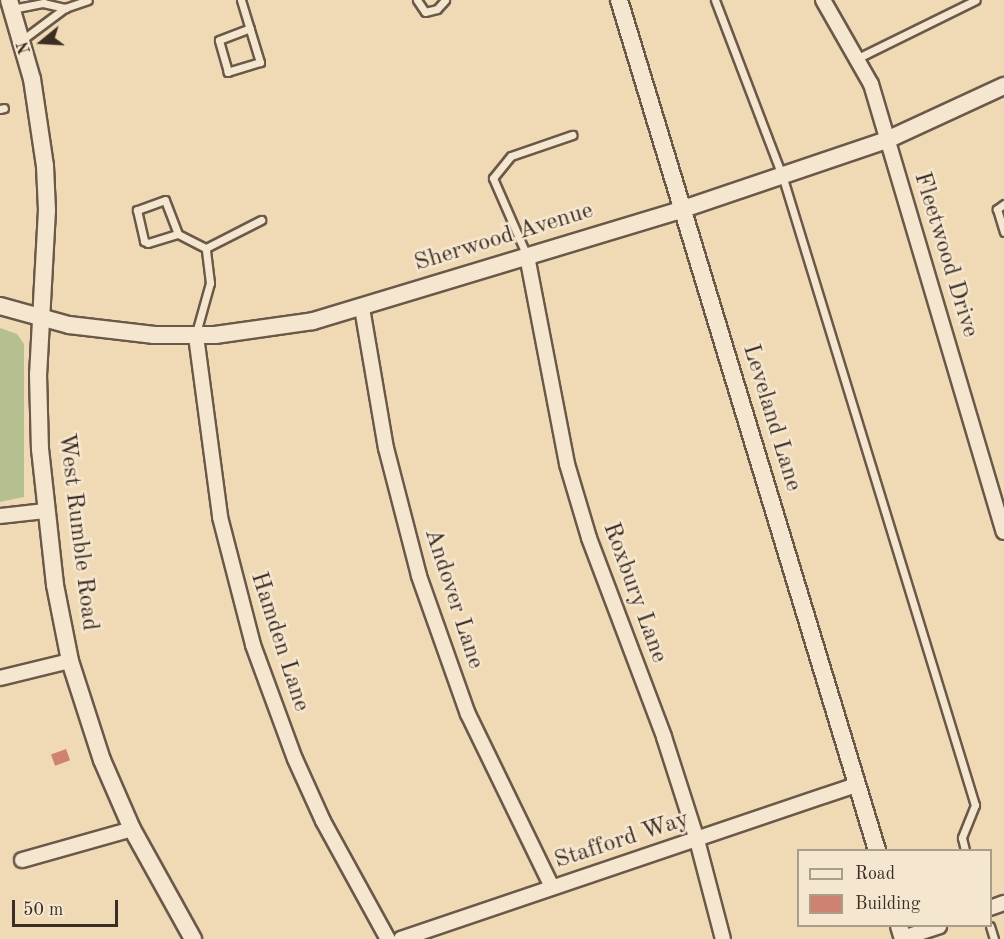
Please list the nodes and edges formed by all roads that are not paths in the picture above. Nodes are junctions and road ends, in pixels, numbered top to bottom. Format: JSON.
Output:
{"nodes":[{"id":1,"x":88,"y":0,"type":"edge"},
{"id":2,"x":241,"y":0,"type":"edge"},
{"id":3,"x":417,"y":0,"type":"edge"},
{"id":4,"x":444,"y":0,"type":"edge"},
{"id":5,"x":619,"y":0,"type":"edge"},
{"id":6,"x":715,"y":0,"type":"edge"},
{"id":7,"x":823,"y":0,"type":"edge"},
{"id":8,"x":976,"y":0,"type":"edge"},
{"id":9,"x":10,"y":4,"type":"edge"},
{"id":10,"x":65,"y":8,"type":"junction"},
{"id":11,"x":250,"y":28,"type":"junction"},
{"id":12,"x":22,"y":40,"type":"junction"},
{"id":13,"x":858,"y":58,"type":"junction"},
{"id":14,"x":1004,"y":86,"type":"edge"},
{"id":15,"x":572,"y":135,"type":"dead end"},
{"id":16,"x":887,"y":140,"type":"junction"},
{"id":17,"x":782,"y":175,"type":"junction"},
{"id":18,"x":1004,"y":204,"type":"edge"},
{"id":19,"x":683,"y":209,"type":"junction"},
{"id":20,"x":261,"y":220,"type":"dead end"},
{"id":21,"x":1004,"y":232,"type":"edge"},
{"id":22,"x":178,"y":234,"type":"junction"},
{"id":23,"x":206,"y":248,"type":"junction"},
{"id":24,"x":527,"y":256,"type":"junction"},
{"id":25,"x":0,"y":306,"type":"edge"},
{"id":26,"x":362,"y":308,"type":"junction"},
{"id":27,"x":39,"y":318,"type":"junction"},
{"id":28,"x":196,"y":336,"type":"junction"},
{"id":29,"x":45,"y":511,"type":"junction"},
{"id":30,"x":0,"y":516,"type":"edge"},
{"id":31,"x":1004,"y":532,"type":"edge"},
{"id":32,"x":70,"y":661,"type":"junction"},
{"id":33,"x":0,"y":678,"type":"edge"},
{"id":34,"x":857,"y":785,"type":"junction"},
{"id":35,"x":132,"y":829,"type":"junction"},
{"id":36,"x":697,"y":840,"type":"junction"},
{"id":37,"x":877,"y":849,"type":"edge"},
{"id":38,"x":965,"y":849,"type":"edge"},
{"id":39,"x":22,"y":860,"type":"dead end"},
{"id":40,"x":552,"y":887,"type":"junction"},
{"id":41,"x":934,"y":927,"type":"edge"},
{"id":42,"x":902,"y":934,"type":"edge"},
{"id":43,"x":193,"y":939,"type":"edge"},
{"id":44,"x":388,"y":939,"type":"edge"},
{"id":45,"x":401,"y":939,"type":"edge"},
{"id":46,"x":723,"y":939,"type":"edge"}],
"edges":[{"from":1,"to":10,"type":"lane"},
{"from":2,"to":11,"type":"lane"},
{"from":3,"to":4,"type":"lane"},
{"from":5,"to":19,"type":"street","name":"Leveland Lane"},
{"from":6,"to":17,"type":"lane"},
{"from":7,"to":13,"type":"street","name":"Fleetwood Drive"},
{"from":8,"to":13,"type":"lane"},
{"from":9,"to":10,"type":"lane"},
{"from":9,"to":12,"type":"street","name":"West Rumble Road"},
{"from":10,"to":12,"type":"lane"},
{"from":11,"to":11,"type":"lane"},
{"from":12,"to":27,"type":"street","name":"West Rumble Road"},
{"from":13,"to":16,"type":"street","name":"Fleetwood Drive"},
{"from":14,"to":16,"type":"street","name":"Sherwood Avenue"},
{"from":15,"to":24,"type":"lane"},
{"from":16,"to":17,"type":"street","name":"Sherwood Avenue"},
{"from":16,"to":31,"type":"street","name":"Fleetwood Drive"},
{"from":17,"to":19,"type":"street","name":"Sherwood Avenue"},
{"from":17,"to":38,"type":"lane"},
{"from":18,"to":21,"type":"lane"},
{"from":19,"to":24,"type":"street","name":"Sherwood Avenue"},
{"from":19,"to":34,"type":"street","name":"Leveland Lane"},
{"from":20,"to":23,"type":"lane"},
{"from":22,"to":22,"type":"lane"},
{"from":22,"to":23,"type":"lane"},
{"from":23,"to":28,"type":"lane"},
{"from":24,"to":26,"type":"street","name":"Sherwood Avenue"},
{"from":24,"to":36,"type":"street","name":"Roxbury Lane"},
{"from":25,"to":27,"type":"street","name":"Sherwood Avenue"},
{"from":26,"to":28,"type":"street","name":"Sherwood Avenue"},
{"from":26,"to":40,"type":"street","name":"Andover Lane"},
{"from":27,"to":28,"type":"street","name":"Sherwood Avenue"},
{"from":27,"to":29,"type":"street","name":"West Rumble Road"},
{"from":28,"to":44,"type":"street","name":"Hamden Lane"},
{"from":29,"to":30,"type":"street"},
{"from":29,"to":32,"type":"street","name":"West Rumble Road"},
{"from":32,"to":33,"type":"street"},
{"from":32,"to":35,"type":"street","name":"West Rumble Road"},
{"from":34,"to":36,"type":"street","name":"Stafford Way"},
{"from":34,"to":37,"type":"street","name":"Leveland Lane"},
{"from":35,"to":39,"type":"street"},
{"from":35,"to":43,"type":"street","name":"West Rumble Road"},
{"from":36,"to":40,"type":"street","name":"Stafford Way"},
{"from":36,"to":46,"type":"street","name":"Roxbury Lane"},
{"from":40,"to":45,"type":"street","name":"Stafford Way"},
{"from":41,"to":42,"type":"street"}]}
